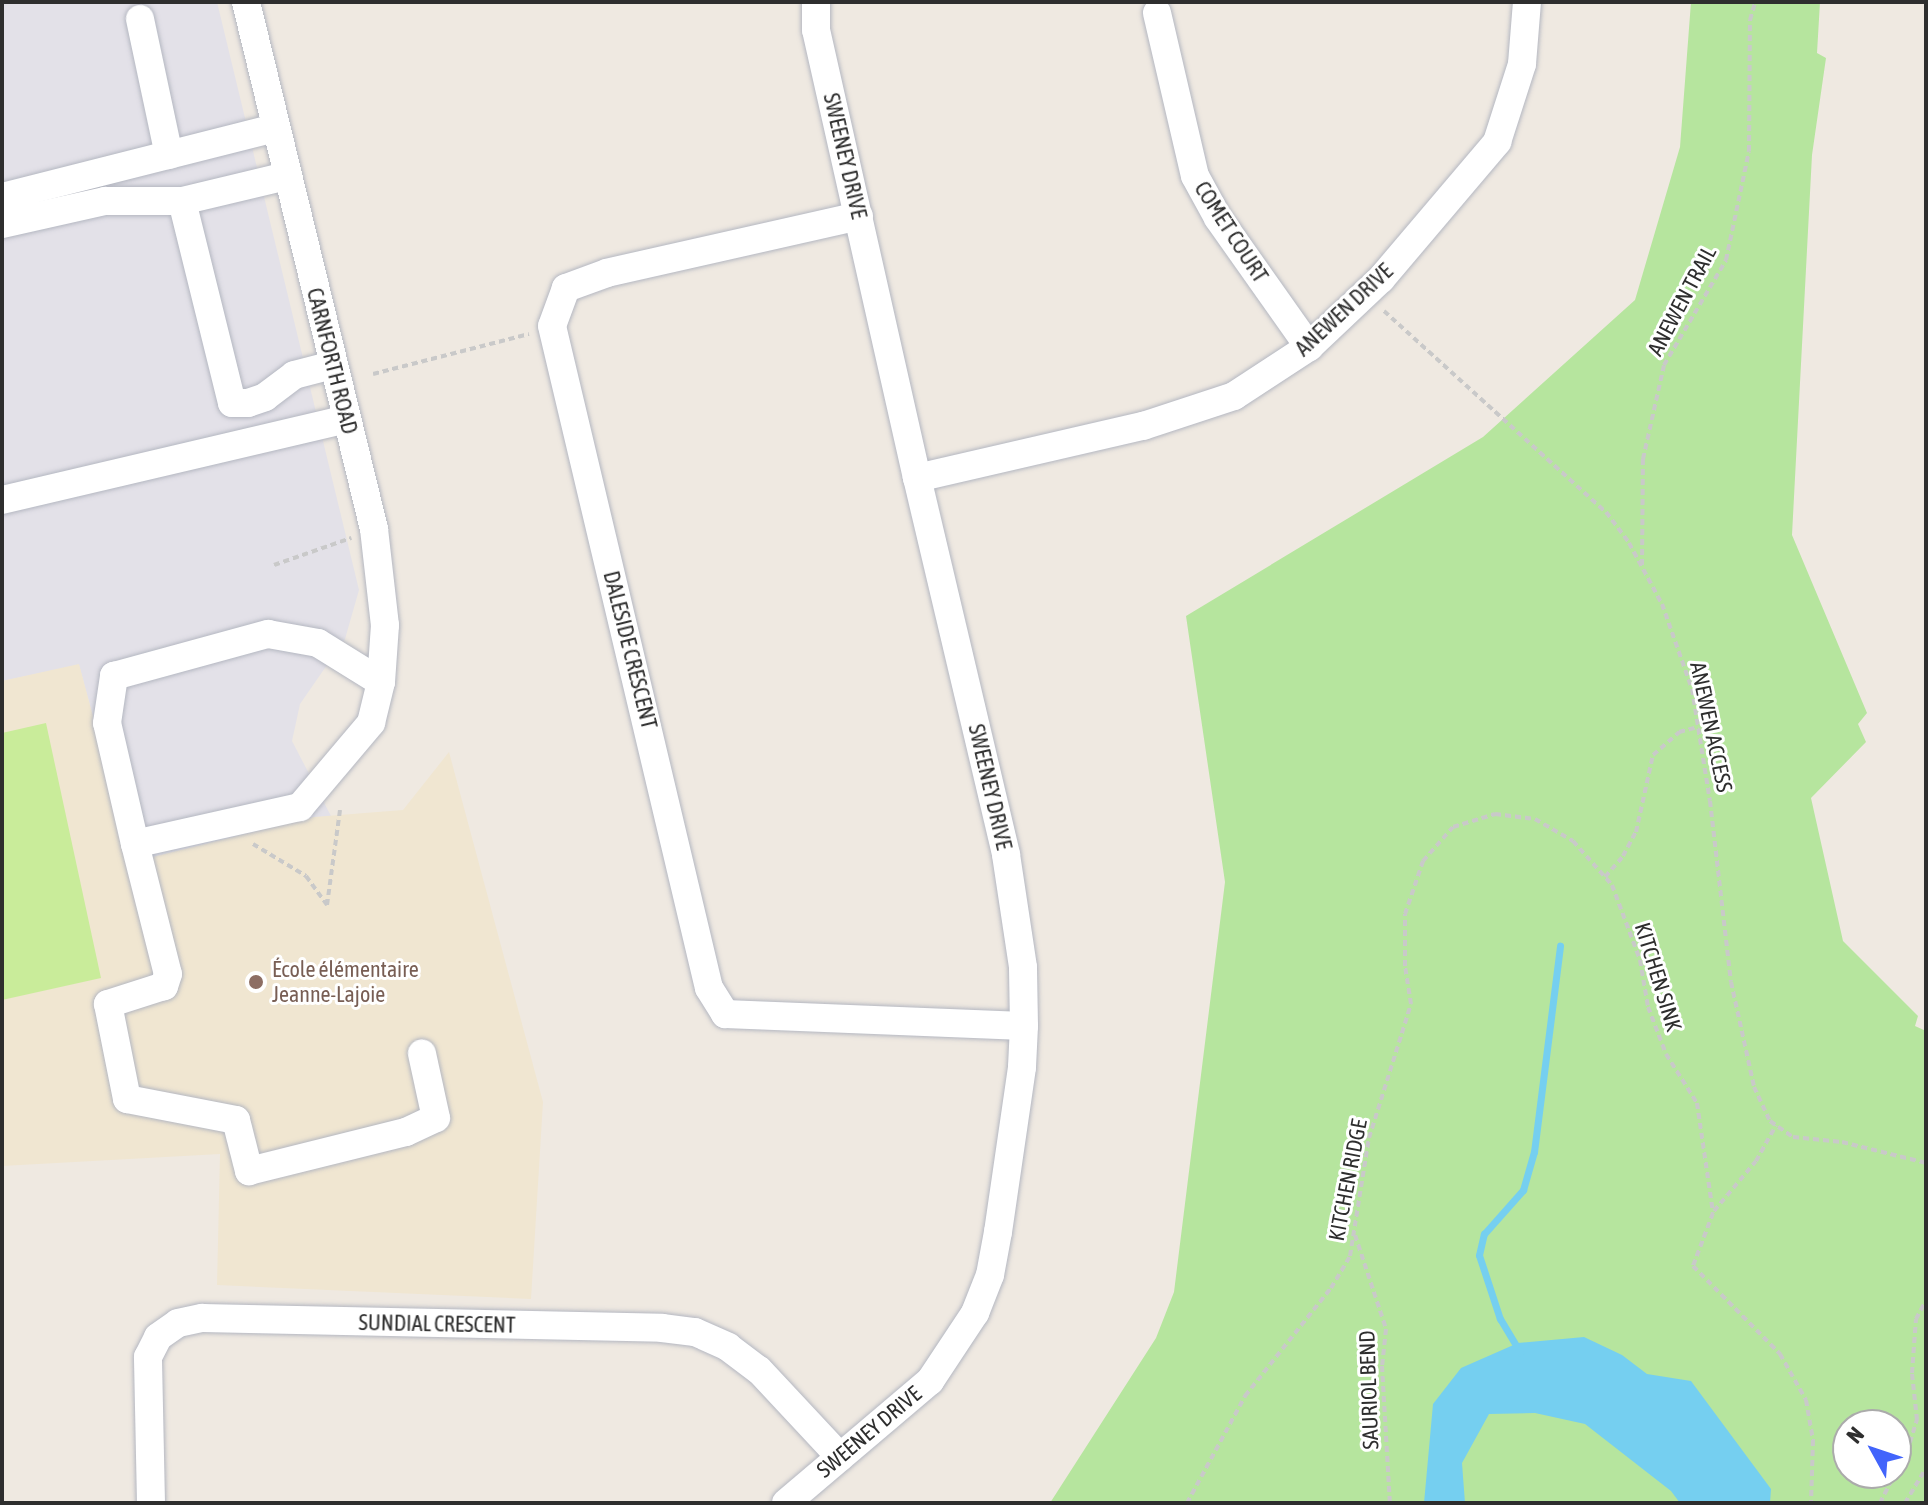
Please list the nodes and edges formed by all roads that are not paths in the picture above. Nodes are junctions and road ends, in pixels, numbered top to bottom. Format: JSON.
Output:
{"nodes":[{"id":1,"x":246,"y":2,"type":"edge"},
{"id":2,"x":816,"y":2,"type":"edge"},
{"id":3,"x":1527,"y":2,"type":"edge"},
{"id":4,"x":1157,"y":13,"type":"dead end"},
{"id":5,"x":140,"y":19,"type":"dead end"},
{"id":6,"x":275,"y":128,"type":"junction"},
{"id":7,"x":169,"y":155,"type":"junction"},
{"id":8,"x":286,"y":176,"type":"junction"},
{"id":9,"x":2,"y":197,"type":"edge"},
{"id":10,"x":182,"y":201,"type":"junction"},
{"id":11,"x":859,"y":216,"type":"junction"},
{"id":12,"x":2,"y":224,"type":"edge"},
{"id":13,"x":1309,"y":347,"type":"junction"},
{"id":14,"x":333,"y":365,"type":"junction"},
{"id":15,"x":346,"y":419,"type":"junction"},
{"id":16,"x":917,"y":478,"type":"junction"},
{"id":17,"x":2,"y":500,"type":"edge"},
{"id":18,"x":381,"y":682,"type":"junction"},
{"id":19,"x":135,"y":844,"type":"junction"},
{"id":20,"x":1024,"y":1026,"type":"junction"},
{"id":21,"x":422,"y":1054,"type":"dead end"},
{"id":22,"x":840,"y":1457,"type":"junction"},
{"id":23,"x":151,"y":1503,"type":"edge"},
{"id":24,"x":786,"y":1503,"type":"edge"}],
"edges":[{"from":1,"to":6,"type":"street","name":"CARNFORTH ROAD"},
{"from":2,"to":11,"type":"street","name":"SWEENEY DRIVE"},
{"from":3,"to":13,"type":"street","name":"ANEWEN DRIVE"},
{"from":4,"to":13,"type":"street","name":"COMET COURT"},
{"from":5,"to":7,"type":"street"},
{"from":6,"to":7,"type":"street"},
{"from":6,"to":8,"type":"street","name":"CARNFORTH ROAD"},
{"from":7,"to":9,"type":"street"},
{"from":8,"to":10,"type":"street"},
{"from":8,"to":14,"type":"street","name":"CARNFORTH ROAD"},
{"from":10,"to":12,"type":"street"},
{"from":10,"to":14,"type":"street"},
{"from":11,"to":16,"type":"street","name":"SWEENEY DRIVE"},
{"from":11,"to":20,"type":"street","name":"DALESIDE CRESCENT"},
{"from":13,"to":16,"type":"street","name":"ANEWEN DRIVE"},
{"from":14,"to":15,"type":"street","name":"CARNFORTH ROAD"},
{"from":15,"to":17,"type":"street"},
{"from":15,"to":18,"type":"street","name":"CARNFORTH ROAD"},
{"from":16,"to":20,"type":"street","name":"SWEENEY DRIVE"},
{"from":18,"to":19,"type":"street","name":"CARNFORTH ROAD"},
{"from":18,"to":19,"type":"street"},
{"from":19,"to":21,"type":"street"},
{"from":20,"to":22,"type":"street","name":"SWEENEY DRIVE"},
{"from":22,"to":23,"type":"street","name":"SUNDIAL CRESCENT"},
{"from":22,"to":24,"type":"street","name":"SWEENEY DRIVE"}]}
